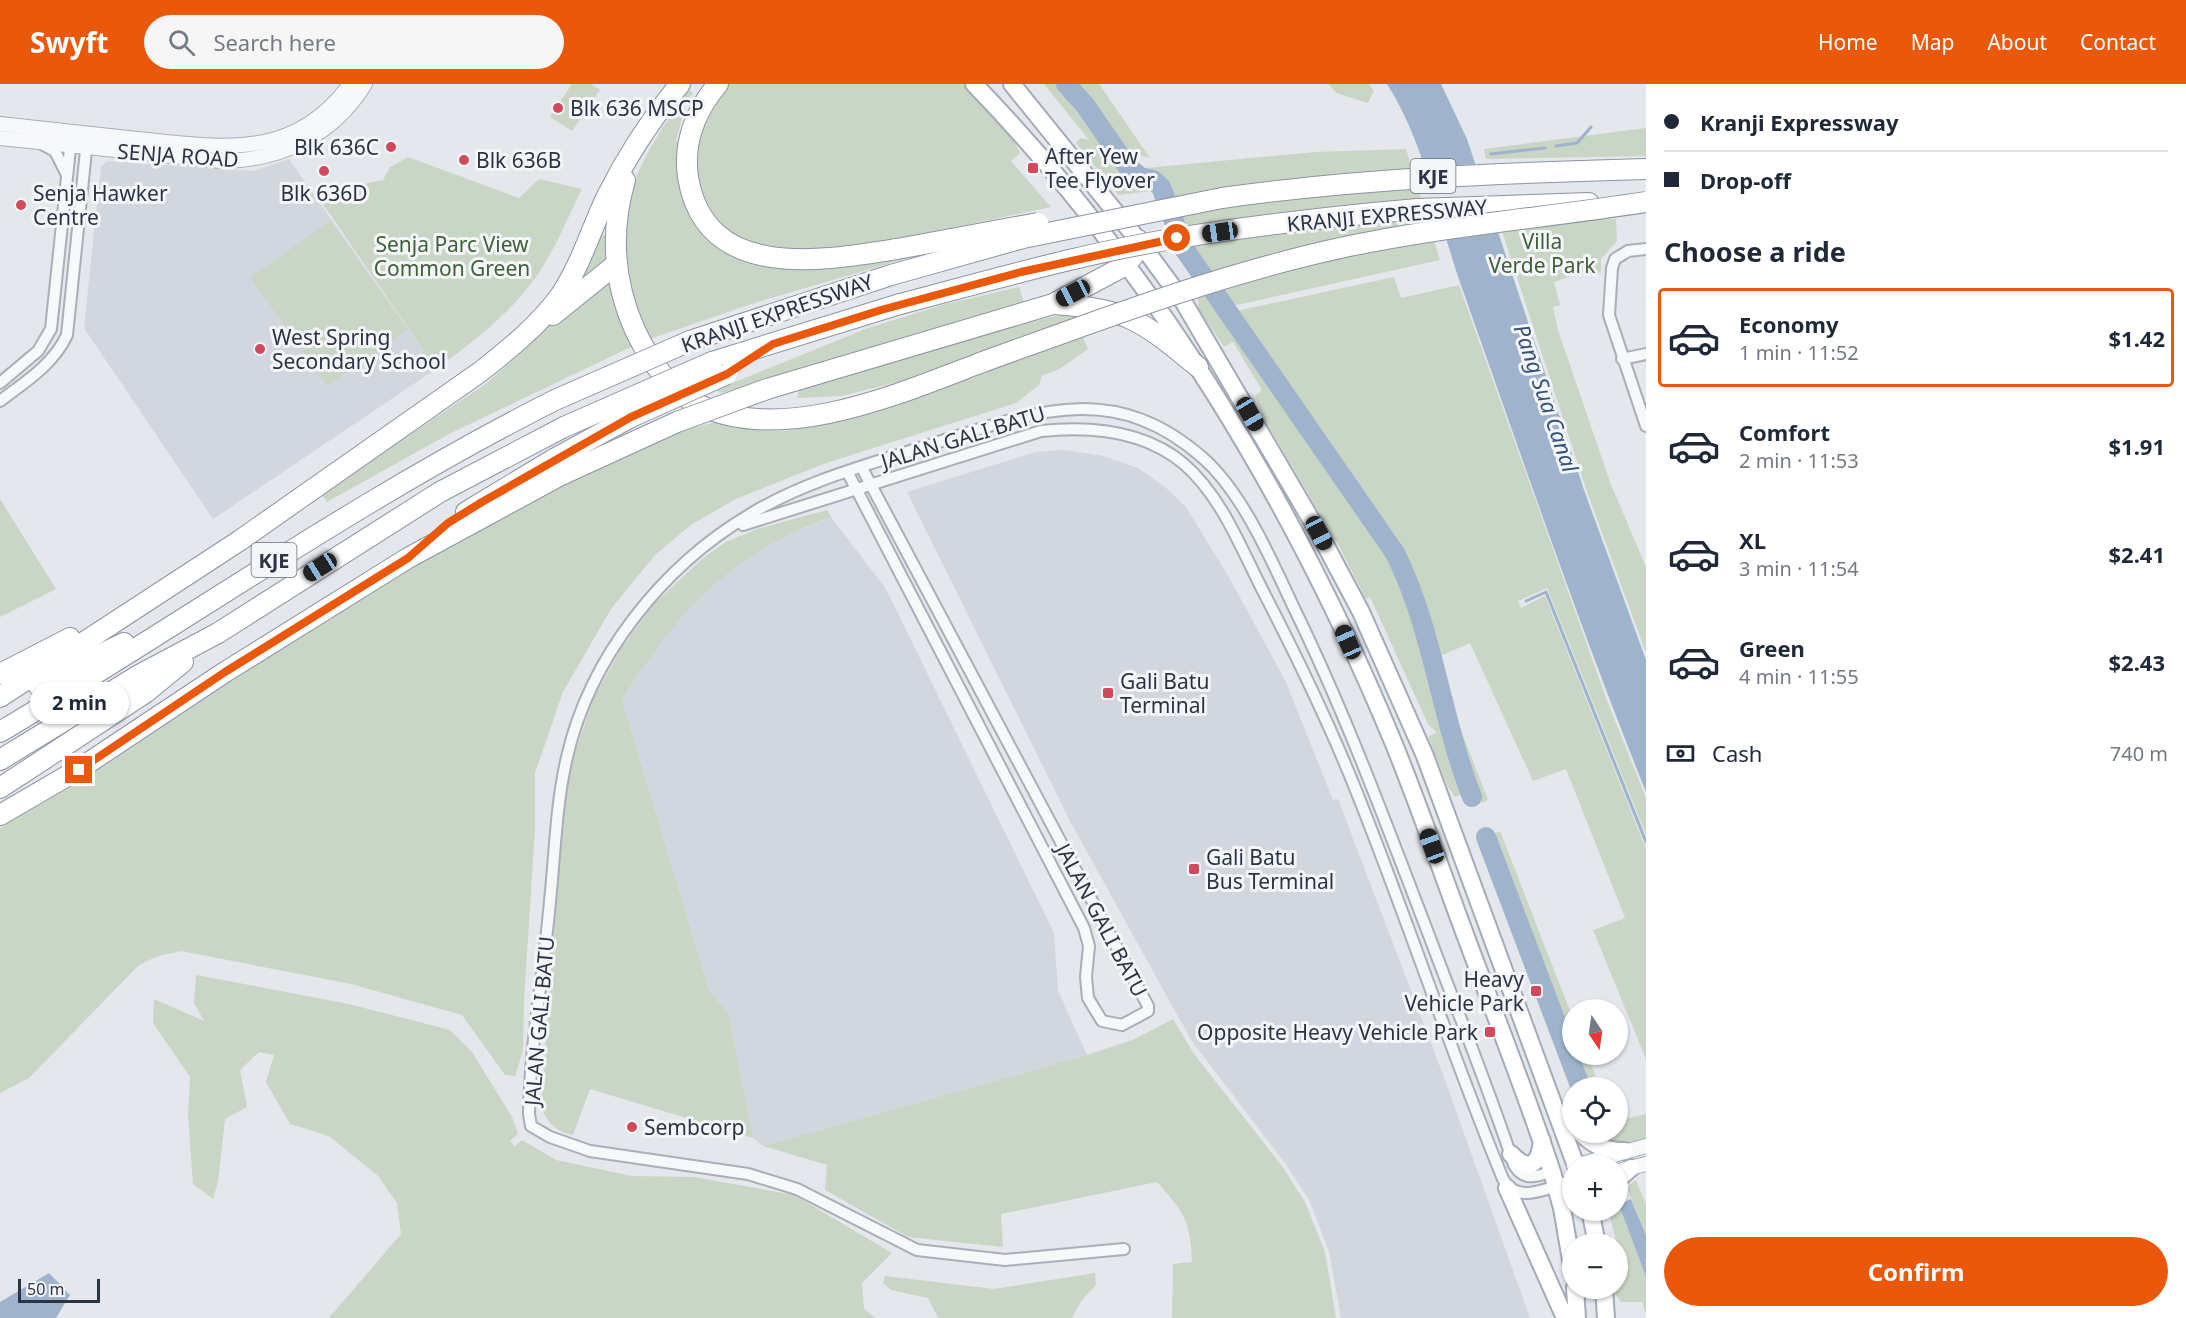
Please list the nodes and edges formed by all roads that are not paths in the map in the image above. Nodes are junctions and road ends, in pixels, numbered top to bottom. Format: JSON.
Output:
{"nodes":[{"id":1,"x":350,"y":84,"type":"edge"},
{"id":2,"x":365,"y":84,"type":"edge"},
{"id":3,"x":680,"y":84,"type":"edge"},
{"id":4,"x":718,"y":84,"type":"edge"},
{"id":5,"x":974,"y":84,"type":"edge"},
{"id":6,"x":1012,"y":84,"type":"edge"},
{"id":7,"x":0,"y":124,"type":"edge"},
{"id":8,"x":0,"y":138,"type":"edge"},
{"id":9,"x":71,"y":139,"type":"junction"},
{"id":10,"x":87,"y":140,"type":"junction"},
{"id":11,"x":35,"y":142,"type":"junction"},
{"id":12,"x":634,"y":149,"type":"junction"},
{"id":13,"x":1646,"y":169,"type":"edge"},
{"id":14,"x":68,"y":178,"type":"junction"},
{"id":15,"x":1222,"y":198,"type":"junction"},
{"id":16,"x":1646,"y":202,"type":"edge"},
{"id":17,"x":1138,"y":240,"type":"junction"},
{"id":18,"x":1646,"y":249,"type":"edge"},
{"id":19,"x":615,"y":265,"type":"junction"},
{"id":20,"x":1126,"y":265,"type":"junction"},
{"id":21,"x":1183,"y":301,"type":"junction"},
{"id":22,"x":1053,"y":304,"type":"junction"},
{"id":23,"x":1164,"y":316,"type":"junction"},
{"id":24,"x":517,"y":342,"type":"junction"},
{"id":25,"x":1646,"y":354,"type":"edge"},
{"id":26,"x":1622,"y":359,"type":"junction"},
{"id":27,"x":1198,"y":367,"type":"junction"},
{"id":28,"x":719,"y":368,"type":"junction"},
{"id":29,"x":0,"y":383,"type":"edge"},
{"id":30,"x":0,"y":401,"type":"edge"},
{"id":31,"x":1646,"y":426,"type":"edge"},
{"id":32,"x":556,"y":467,"type":"junction"},
{"id":33,"x":862,"y":468,"type":"junction"},
{"id":34,"x":848,"y":473,"type":"junction"},
{"id":35,"x":872,"y":486,"type":"junction"},
{"id":36,"x":856,"y":491,"type":"junction"},
{"id":37,"x":723,"y":533,"type":"junction"},
{"id":38,"x":153,"y":596,"type":"junction"},
{"id":39,"x":197,"y":607,"type":"junction"},
{"id":40,"x":218,"y":633,"type":"junction"},
{"id":41,"x":0,"y":674,"type":"edge"},
{"id":42,"x":0,"y":698,"type":"edge"},
{"id":43,"x":0,"y":703,"type":"edge"},
{"id":44,"x":0,"y":732,"type":"edge"},
{"id":45,"x":0,"y":760,"type":"edge"},
{"id":46,"x":0,"y":788,"type":"edge"},
{"id":47,"x":0,"y":815,"type":"edge"},
{"id":48,"x":1553,"y":1104,"type":"junction"},
{"id":49,"x":1562,"y":1114,"type":"edge"},
{"id":50,"x":1542,"y":1140,"type":"junction"},
{"id":51,"x":1591,"y":1143,"type":"edge"},
{"id":52,"x":1646,"y":1146,"type":"edge"},
{"id":53,"x":1625,"y":1151,"type":"junction"},
{"id":54,"x":1511,"y":1154,"type":"junction"},
{"id":55,"x":1571,"y":1155,"type":"edge"},
{"id":56,"x":1612,"y":1155,"type":"edge"},
{"id":57,"x":1560,"y":1180,"type":"edge"},
{"id":58,"x":1507,"y":1188,"type":"junction"},
{"id":59,"x":1567,"y":1233,"type":"edge"},
{"id":60,"x":1124,"y":1249,"type":"dead end"},
{"id":61,"x":1576,"y":1299,"type":"edge"},
{"id":62,"x":1605,"y":1299,"type":"edge"},
{"id":63,"x":1565,"y":1318,"type":"edge"},
{"id":64,"x":1577,"y":1318,"type":"edge"},
{"id":65,"x":1606,"y":1318,"type":"edge"}],
"edges":[{"from":1,"to":10,"type":"street","name":"SENJA ROAD"},
{"from":2,"to":10,"type":"street","name":"SENJA ROAD"},
{"from":3,"to":12,"type":"highway"},
{"from":4,"to":15,"type":"highway","bridge":true},
{"from":5,"to":20,"type":"main road"},
{"from":6,"to":17,"type":"main road"},
{"from":7,"to":9,"type":"street","name":"SENJA ROAD"},
{"from":8,"to":11,"type":"street","name":"SENJA ROAD"},
{"from":9,"to":10,"type":"street","name":"SENJA ROAD"},
{"from":9,"to":11,"type":"street","name":"SENJA ROAD"},
{"from":9,"to":14,"type":"street"},
{"from":10,"to":30,"type":"street"},
{"from":11,"to":14,"type":"street"},
{"from":12,"to":19,"type":"highway"},
{"from":12,"to":24,"type":"highway"},
{"from":13,"to":15,"type":"highway","name":"KRANJI EXPRESSWAY","number":"KJE"},
{"from":14,"to":29,"type":"street"},
{"from":15,"to":39,"type":"highway","name":"KRANJI EXPRESSWAY","number":"KJE","bridge":true},
{"from":16,"to":19,"type":"highway","bridge":true},
{"from":16,"to":28,"type":"highway","name":"KRANJI EXPRESSWAY","number":"KJE","bridge":true},
{"from":17,"to":20,"type":"highway"},
{"from":17,"to":21,"type":"main road"},
{"from":18,"to":26,"type":"street"},
{"from":19,"to":24,"type":"highway"},
{"from":20,"to":22,"type":"highway"},
{"from":20,"to":23,"type":"main road"},
{"from":21,"to":23,"type":"main road"},
{"from":21,"to":48,"type":"main road"},
{"from":22,"to":27,"type":"highway"},
{"from":22,"to":32,"type":"highway","bridge":true},
{"from":23,"to":27,"type":"main road"},
{"from":24,"to":38,"type":"highway"},
{"from":25,"to":26,"type":"street"},
{"from":26,"to":31,"type":"street"},
{"from":27,"to":50,"type":"main road"},
{"from":28,"to":32,"type":"highway","bridge":true},
{"from":28,"to":40,"type":"highway","name":"KRANJI EXPRESSWAY","number":"KJE","bridge":true},
{"from":32,"to":47,"type":"highway"},
{"from":33,"to":34,"type":"street","name":"JALAN GALI BATU"},
{"from":33,"to":35,"type":"street","name":"JALAN GALI BATU"},
{"from":33,"to":54,"type":"street","name":"JALAN GALI BATU"},
{"from":34,"to":36,"type":"street","name":"JALAN GALI BATU"},
{"from":34,"to":37,"type":"street","name":"JALAN GALI BATU"},
{"from":35,"to":36,"type":"street","name":"JALAN GALI BATU"},
{"from":35,"to":36,"type":"street","name":"JALAN GALI BATU"},
{"from":35,"to":58,"type":"street","name":"JALAN GALI BATU"},
{"from":36,"to":37,"type":"street","name":"JALAN GALI BATU"},
{"from":37,"to":60,"type":"street","name":"JALAN GALI BATU"},
{"from":38,"to":41,"type":"highway"},
{"from":38,"to":42,"type":"highway"},
{"from":39,"to":43,"type":"highway"},
{"from":39,"to":44,"type":"highway","name":"KRANJI EXPRESSWAY","number":"KJE"},
{"from":40,"to":45,"type":"highway","number":"KJE"},
{"from":40,"to":46,"type":"highway"},
{"from":48,"to":49,"type":"main road"},
{"from":48,"to":55,"type":"main road"},
{"from":50,"to":54,"type":"main road"},
{"from":50,"to":57,"type":"main road"},
{"from":51,"to":53,"type":"main road"},
{"from":52,"to":53,"type":"street"},
{"from":53,"to":56,"type":"street"},
{"from":54,"to":57,"type":"street","name":"JALAN GALI BATU"},
{"from":57,"to":58,"type":"street"},
{"from":57,"to":59,"type":"main road"},
{"from":58,"to":63,"type":"main road"},
{"from":61,"to":64,"type":"main road"},
{"from":62,"to":65,"type":"main road"}]}
